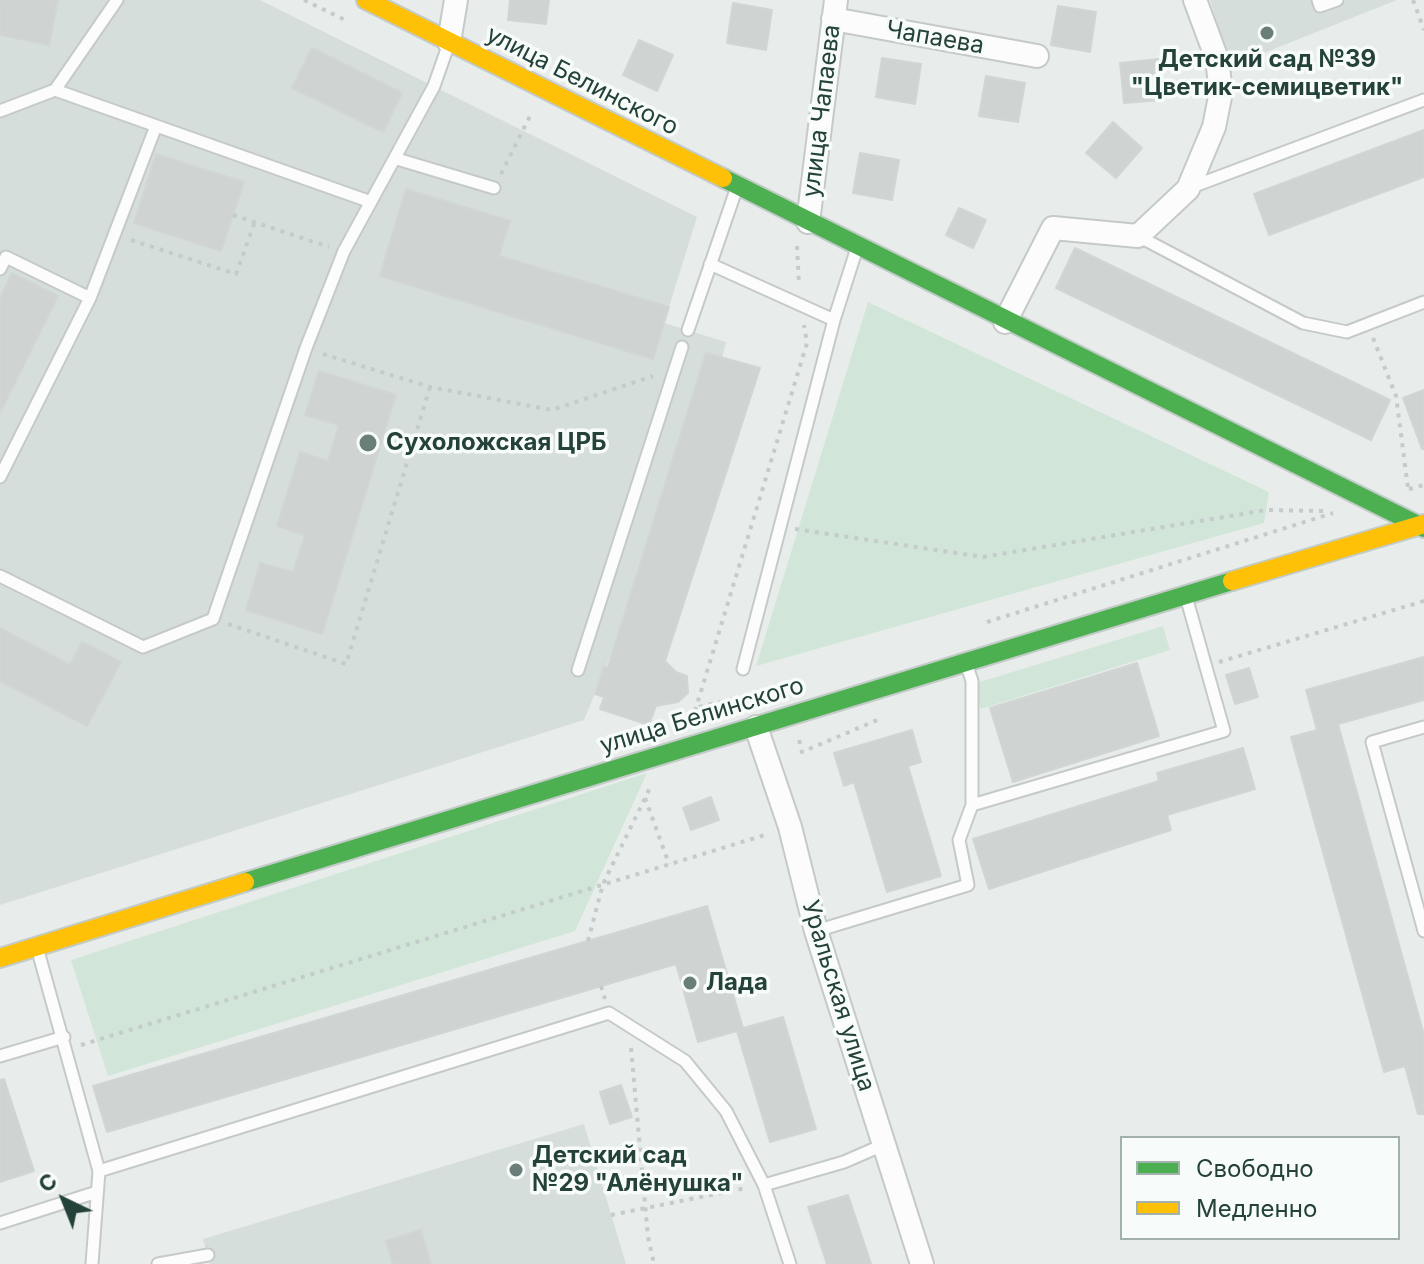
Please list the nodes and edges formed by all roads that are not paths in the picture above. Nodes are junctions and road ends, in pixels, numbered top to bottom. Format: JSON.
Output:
{"nodes":[{"id":1,"x":117,"y":0,"type":"edge"},
{"id":2,"x":366,"y":0,"type":"edge"},
{"id":3,"x":456,"y":0,"type":"edge"},
{"id":4,"x":1195,"y":0,"type":"edge"},
{"id":5,"x":1318,"y":0,"type":"edge"},
{"id":6,"x":1337,"y":0,"type":"edge"},
{"id":7,"x":834,"y":10,"type":"edge"},
{"id":8,"x":449,"y":42,"type":"junction"},
{"id":9,"x":1037,"y":56,"type":"dead end"},
{"id":10,"x":55,"y":90,"type":"junction"},
{"id":11,"x":1424,"y":100,"type":"edge"},
{"id":12,"x":0,"y":111,"type":"edge"},
{"id":13,"x":156,"y":126,"type":"junction"},
{"id":14,"x":397,"y":159,"type":"junction"},
{"id":15,"x":737,"y":186,"type":"junction"},
{"id":16,"x":494,"y":188,"type":"road end"},
{"id":17,"x":1188,"y":189,"type":"junction"},
{"id":18,"x":371,"y":202,"type":"junction"},
{"id":19,"x":808,"y":222,"type":"junction"},
{"id":20,"x":1138,"y":236,"type":"junction"},
{"id":21,"x":858,"y":247,"type":"junction"},
{"id":22,"x":710,"y":264,"type":"junction"},
{"id":23,"x":0,"y":269,"type":"edge"},
{"id":24,"x":90,"y":298,"type":"junction"},
{"id":25,"x":1424,"y":302,"type":"edge"},
{"id":26,"x":834,"y":320,"type":"junction"},
{"id":27,"x":1005,"y":322,"type":"junction"},
{"id":28,"x":688,"y":330,"type":"dead end"},
{"id":29,"x":682,"y":347,"type":"dead end"},
{"id":30,"x":1,"y":473,"type":"edge"},
{"id":31,"x":1423,"y":526,"type":"edge"},
{"id":32,"x":0,"y":576,"type":"edge"},
{"id":33,"x":1185,"y":596,"type":"junction"},
{"id":34,"x":965,"y":662,"type":"junction"},
{"id":35,"x":743,"y":669,"type":"dead end"},
{"id":36,"x":578,"y":670,"type":"dead end"},
{"id":37,"x":756,"y":727,"type":"junction"},
{"id":38,"x":1424,"y":727,"type":"edge"},
{"id":39,"x":972,"y":805,"type":"junction"},
{"id":40,"x":816,"y":931,"type":"junction"},
{"id":41,"x":1424,"y":931,"type":"edge"},
{"id":42,"x":36,"y":947,"type":"junction"},
{"id":43,"x":0,"y":958,"type":"edge"},
{"id":44,"x":64,"y":1037,"type":"junction"},
{"id":45,"x":0,"y":1056,"type":"edge"},
{"id":46,"x":883,"y":1145,"type":"junction"},
{"id":47,"x":99,"y":1171,"type":"junction"},
{"id":48,"x":764,"y":1185,"type":"junction"},
{"id":49,"x":97,"y":1192,"type":"junction"},
{"id":50,"x":0,"y":1223,"type":"edge"},
{"id":51,"x":208,"y":1255,"type":"dead end"},
{"id":52,"x":92,"y":1264,"type":"edge"},
{"id":53,"x":158,"y":1264,"type":"edge"},
{"id":54,"x":790,"y":1264,"type":"edge"},
{"id":55,"x":922,"y":1264,"type":"edge"}],
"edges":[{"from":1,"to":10,"type":"lane"},
{"from":2,"to":8,"type":"main road","name":"улица Белинского"},
{"from":3,"to":8,"type":"street"},
{"from":4,"to":17,"type":"street"},
{"from":5,"to":6,"type":"lane"},
{"from":7,"to":9,"type":"street","name":"Чапаева"},
{"from":7,"to":19,"type":"street","name":"улица Чапаева"},
{"from":8,"to":14,"type":"lane"},
{"from":8,"to":15,"type":"main road","name":"улица Белинского"},
{"from":10,"to":12,"type":"lane"},
{"from":10,"to":13,"type":"lane"},
{"from":11,"to":17,"type":"lane"},
{"from":13,"to":18,"type":"lane"},
{"from":13,"to":24,"type":"lane"},
{"from":14,"to":16,"type":"lane"},
{"from":14,"to":18,"type":"lane"},
{"from":15,"to":19,"type":"main road","name":"улица Белинского"},
{"from":15,"to":22,"type":"lane"},
{"from":17,"to":20,"type":"street"},
{"from":18,"to":32,"type":"lane"},
{"from":19,"to":21,"type":"main road","name":"улица Белинского"},
{"from":20,"to":25,"type":"lane"},
{"from":20,"to":27,"type":"street"},
{"from":21,"to":26,"type":"lane"},
{"from":21,"to":27,"type":"main road","name":"улица Белинского"},
{"from":22,"to":26,"type":"lane"},
{"from":22,"to":28,"type":"lane"},
{"from":23,"to":24,"type":"lane"},
{"from":24,"to":30,"type":"lane"},
{"from":26,"to":35,"type":"lane"},
{"from":27,"to":31,"type":"main road","name":"улица Белинского"},
{"from":29,"to":36,"type":"lane"},
{"from":31,"to":33,"type":"main road","name":"улица Белинского"},
{"from":33,"to":34,"type":"main road","name":"улица Белинского"},
{"from":33,"to":39,"type":"lane"},
{"from":34,"to":37,"type":"main road","name":"улица Белинского"},
{"from":34,"to":39,"type":"lane"},
{"from":37,"to":40,"type":"street","name":"Уральская улица"},
{"from":37,"to":42,"type":"main road","name":"улица Белинского"},
{"from":38,"to":41,"type":"lane"},
{"from":39,"to":40,"type":"lane"},
{"from":40,"to":46,"type":"street","name":"Уральская улица"},
{"from":42,"to":43,"type":"main road","name":"улица Белинского"},
{"from":42,"to":44,"type":"lane"},
{"from":44,"to":45,"type":"lane"},
{"from":44,"to":47,"type":"lane"},
{"from":46,"to":48,"type":"lane"},
{"from":46,"to":55,"type":"street","name":"Уральская улица"},
{"from":47,"to":48,"type":"lane"},
{"from":47,"to":49,"type":"lane"},
{"from":48,"to":54,"type":"lane"},
{"from":49,"to":50,"type":"lane"},
{"from":49,"to":52,"type":"lane"},
{"from":51,"to":53,"type":"lane"}]}
